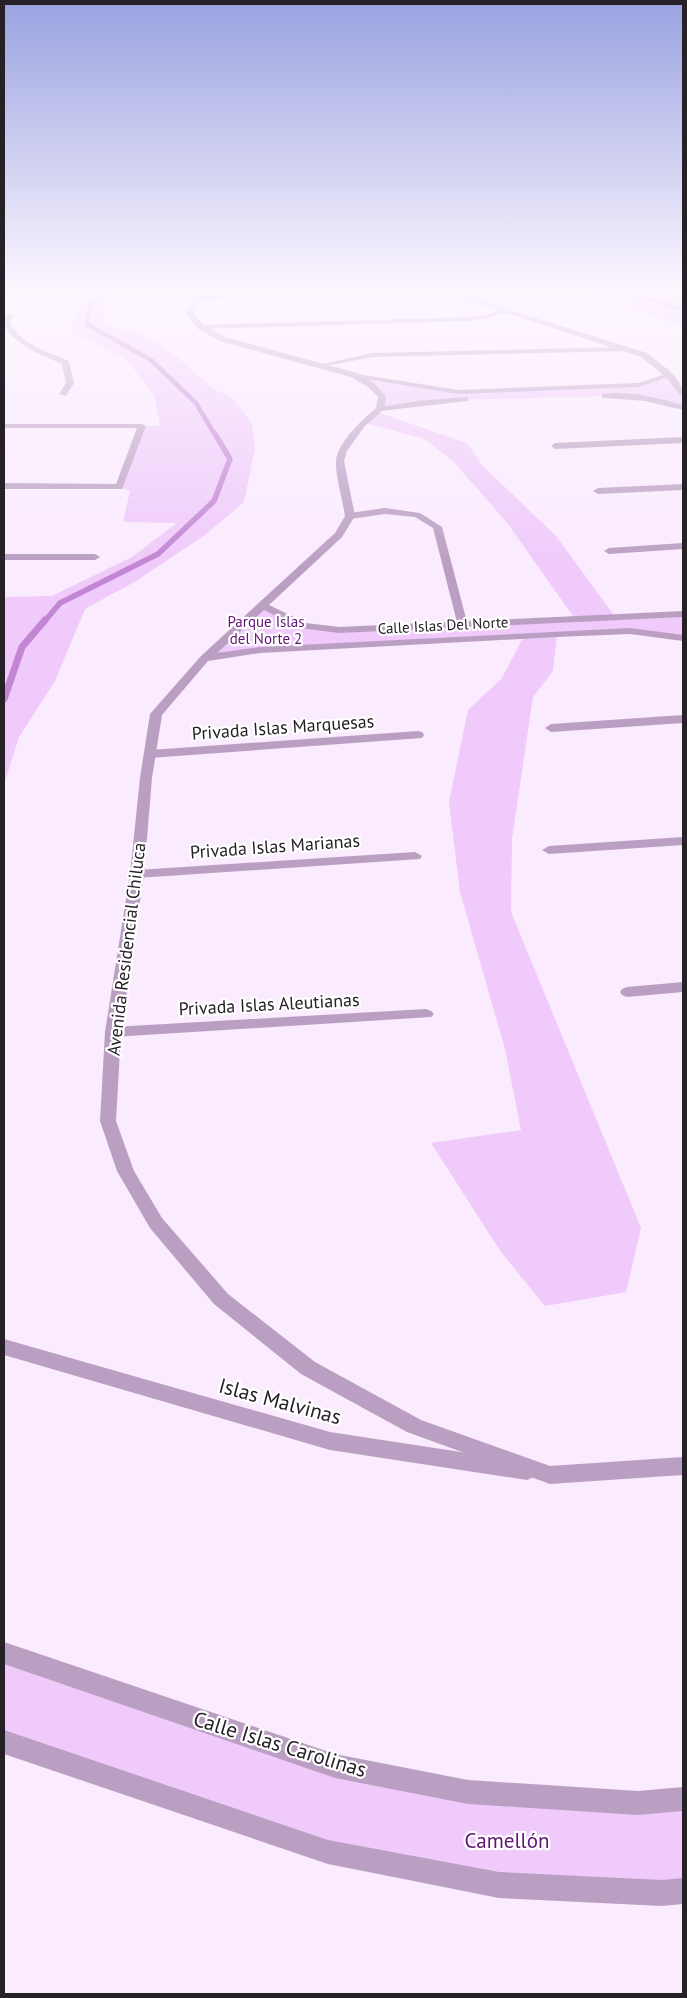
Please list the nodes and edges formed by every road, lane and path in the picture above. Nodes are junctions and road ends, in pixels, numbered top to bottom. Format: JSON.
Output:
{"nodes":[{"id":1,"x":69,"y":379,"type":"edge"},
{"id":2,"x":362,"y":379,"type":"edge"},
{"id":3,"x":380,"y":379,"type":"edge"},
{"id":4,"x":656,"y":379,"type":"edge"},
{"id":5,"x":672,"y":379,"type":"edge"},
{"id":6,"x":683,"y":393,"type":"edge"},
{"id":7,"x":63,"y":394,"type":"dead end"},
{"id":8,"x":598,"y":396,"type":"dead end"},
{"id":9,"x":568,"y":397,"type":"dead end"},
{"id":10,"x":683,"y":408,"type":"edge"},
{"id":11,"x":380,"y":409,"type":"junction"},
{"id":12,"x":4,"y":426,"type":"edge"},
{"id":13,"x":683,"y":440,"type":"edge"},
{"id":14,"x":555,"y":446,"type":"dead end"},
{"id":15,"x":4,"y":486,"type":"edge"},
{"id":16,"x":683,"y":487,"type":"edge"},
{"id":17,"x":598,"y":491,"type":"dead end"},
{"id":18,"x":350,"y":516,"type":"junction"},
{"id":19,"x":683,"y":546,"type":"edge"},
{"id":20,"x":609,"y":551,"type":"dead end"},
{"id":21,"x":4,"y":557,"type":"edge"},
{"id":22,"x":95,"y":557,"type":"dead end"},
{"id":23,"x":262,"y":605,"type":"junction"},
{"id":24,"x":683,"y":614,"type":"edge"},
{"id":25,"x":464,"y":626,"type":"junction"},
{"id":26,"x":683,"y":638,"type":"edge"},
{"id":27,"x":205,"y":658,"type":"junction"},
{"id":28,"x":683,"y":720,"type":"edge"},
{"id":29,"x":552,"y":728,"type":"dead end"},
{"id":30,"x":418,"y":735,"type":"dead end"},
{"id":31,"x":150,"y":754,"type":"junction"},
{"id":32,"x":683,"y":841,"type":"edge"},
{"id":33,"x":549,"y":850,"type":"dead end"},
{"id":34,"x":414,"y":856,"type":"dead end"},
{"id":35,"x":137,"y":874,"type":"junction"},
{"id":36,"x":683,"y":987,"type":"edge"},
{"id":37,"x":627,"y":992,"type":"dead end"},
{"id":38,"x":426,"y":1014,"type":"dead end"},
{"id":39,"x":113,"y":1032,"type":"junction"},
{"id":40,"x":4,"y":1347,"type":"edge"},
{"id":41,"x":683,"y":1466,"type":"edge"},
{"id":42,"x":550,"y":1475,"type":"junction"},
{"id":43,"x":4,"y":1653,"type":"edge"},
{"id":44,"x":4,"y":1742,"type":"edge"},
{"id":45,"x":683,"y":1800,"type":"edge"},
{"id":46,"x":683,"y":1891,"type":"edge"}],
"edges":[{"from":1,"to":7,"type":"street"},
{"from":2,"to":11,"type":"street"},
{"from":3,"to":4,"type":"street"},
{"from":5,"to":6,"type":"street"},
{"from":8,"to":10,"type":"street"},
{"from":9,"to":11,"type":"street"},
{"from":11,"to":18,"type":"street"},
{"from":12,"to":15,"type":"street"},
{"from":13,"to":14,"type":"street"},
{"from":16,"to":17,"type":"street"},
{"from":18,"to":23,"type":"street","name":"Avenida Residencial Chiluca"},
{"from":18,"to":25,"type":"street"},
{"from":19,"to":20,"type":"street"},
{"from":21,"to":22,"type":"street"},
{"from":23,"to":25,"type":"street","name":"Calle Islas Del Norte"},
{"from":23,"to":27,"type":"street","name":"Avenida Residencial Chiluca"},
{"from":24,"to":25,"type":"street","name":"Calle Islas Del Norte"},
{"from":26,"to":27,"type":"street","name":"Calle Islas Del Norte"},
{"from":27,"to":31,"type":"street","name":"Avenida Residencial Chiluca"},
{"from":28,"to":29,"type":"street"},
{"from":30,"to":31,"type":"street","name":"Privada Islas Marquesas"},
{"from":31,"to":35,"type":"street","name":"Avenida Residencial Chiluca"},
{"from":32,"to":33,"type":"street"},
{"from":34,"to":35,"type":"street","name":"Privada Islas Marianas"},
{"from":35,"to":39,"type":"street","name":"Avenida Residencial Chiluca"},
{"from":36,"to":37,"type":"street"},
{"from":38,"to":39,"type":"street","name":"Privada Islas Aleutianas"},
{"from":39,"to":42,"type":"street","name":"Avenida Residencial Chiluca"},
{"from":40,"to":42,"type":"street","name":"Islas Malvinas"},
{"from":41,"to":42,"type":"street","name":"Avenida Residencial Chiluca"},
{"from":43,"to":45,"type":"street","name":"Calle Islas Carolinas"},
{"from":44,"to":46,"type":"street"}]}
